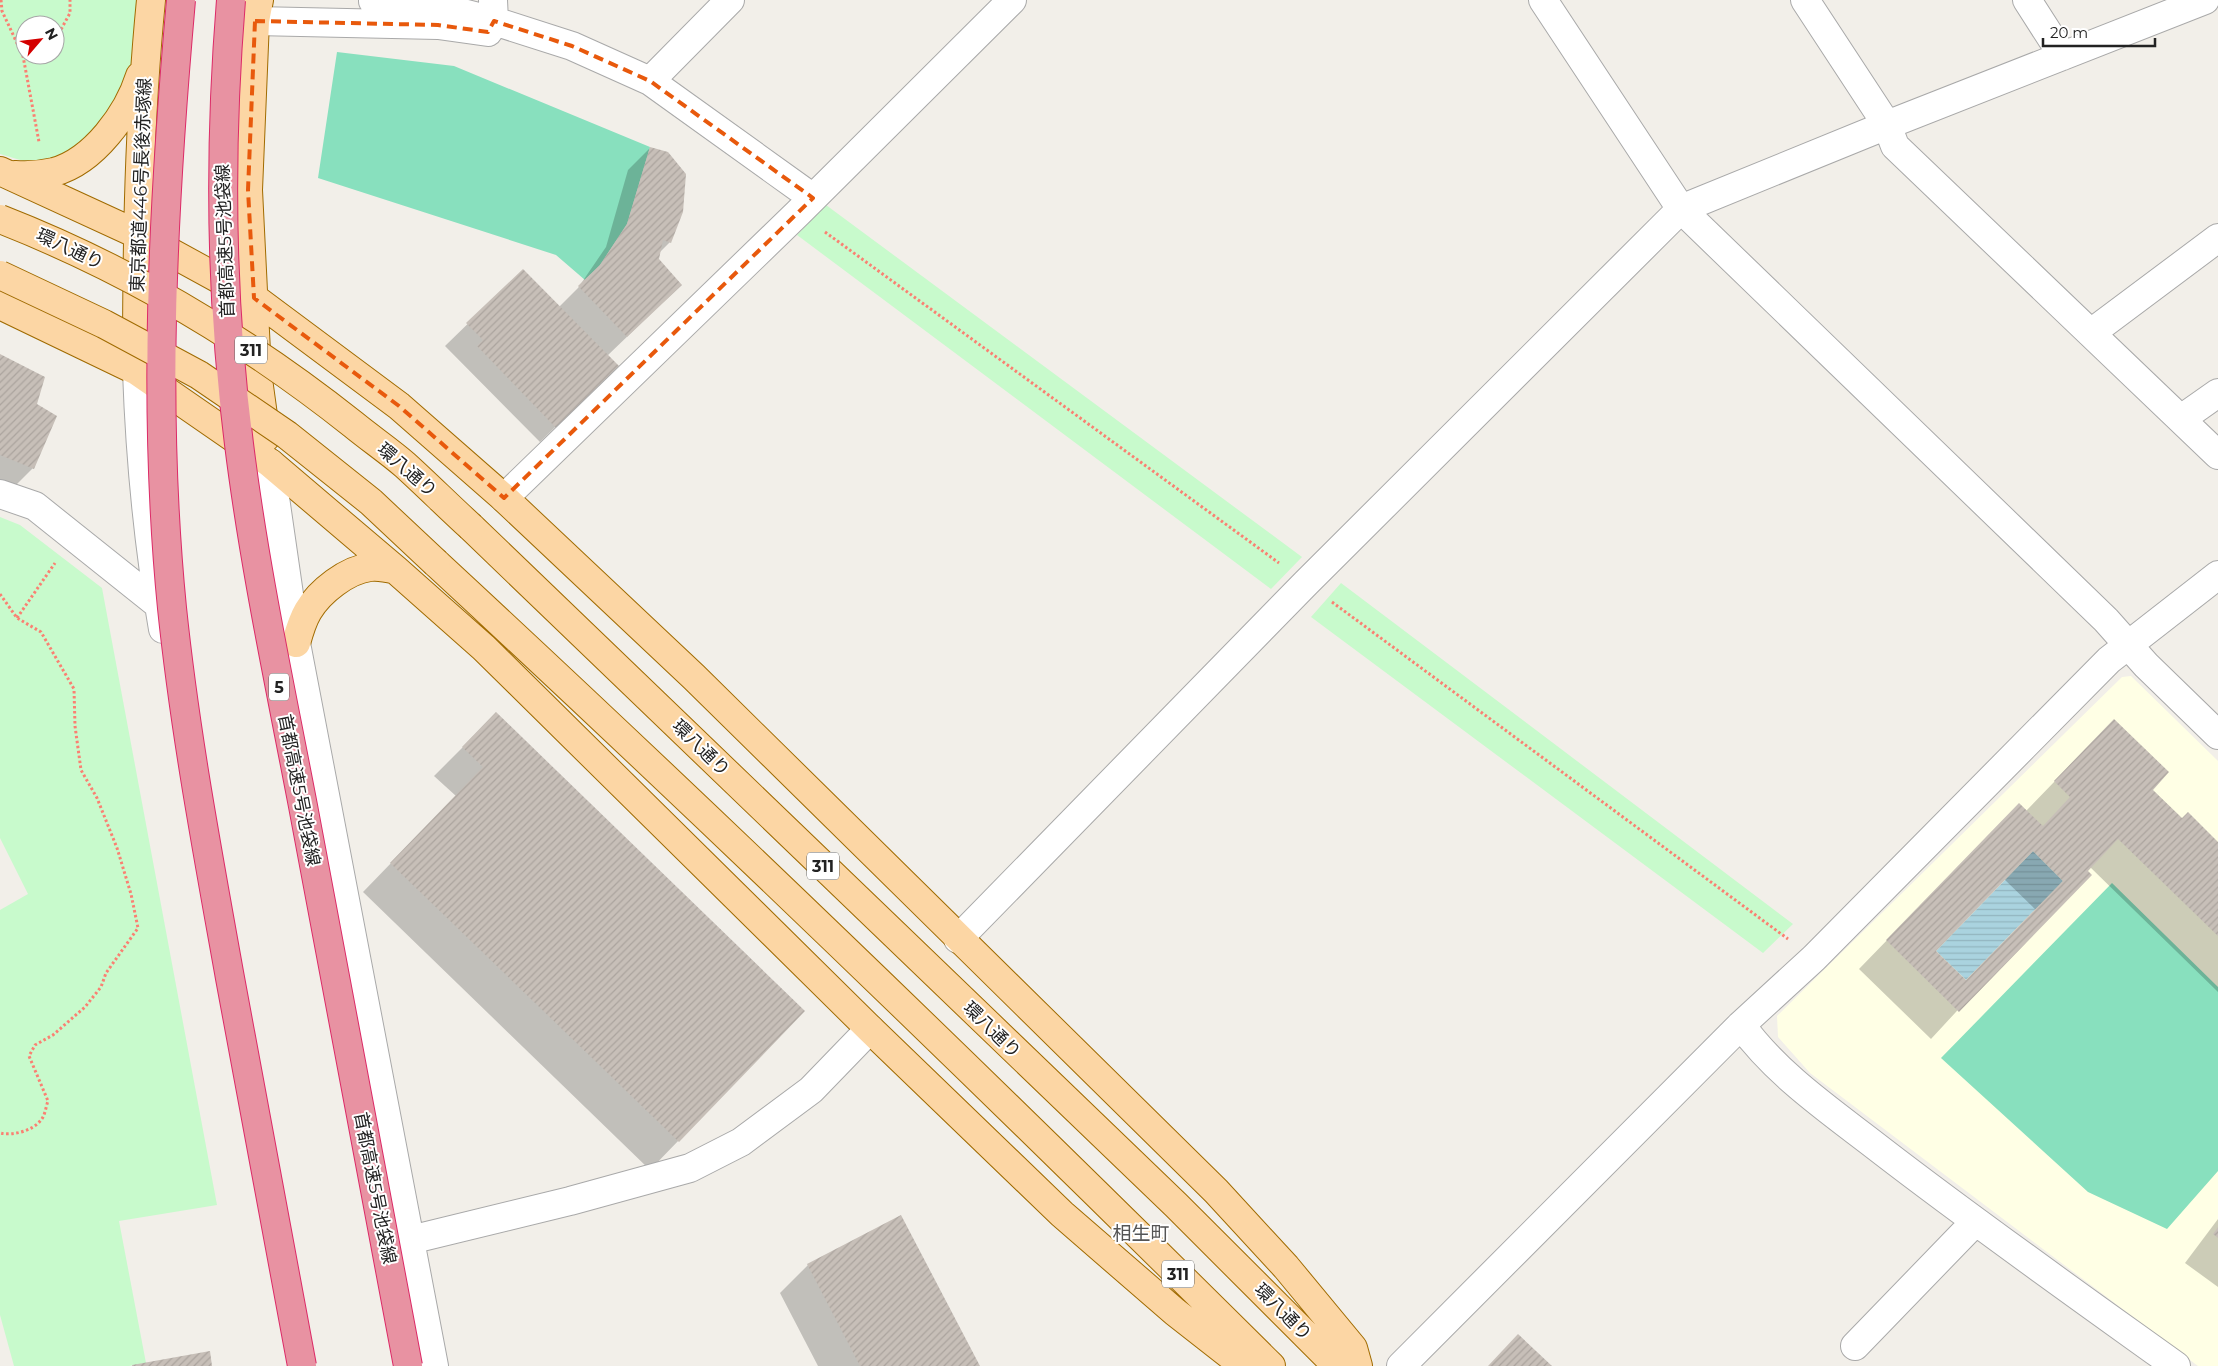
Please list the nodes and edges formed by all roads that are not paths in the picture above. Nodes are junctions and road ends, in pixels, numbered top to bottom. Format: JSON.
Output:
{"nodes":[{"id":1,"x":151,"y":0,"type":"edge"},
{"id":2,"x":181,"y":0,"type":"edge"},
{"id":3,"x":231,"y":0,"type":"edge"},
{"id":4,"x":730,"y":0,"type":"edge"},
{"id":5,"x":1012,"y":0,"type":"edge"},
{"id":6,"x":1543,"y":0,"type":"edge"},
{"id":7,"x":1805,"y":0,"type":"edge"},
{"id":8,"x":2027,"y":0,"type":"edge"},
{"id":9,"x":2205,"y":0,"type":"edge"},
{"id":10,"x":373,"y":1,"type":"edge"},
{"id":11,"x":493,"y":10,"type":"edge"},
{"id":12,"x":257,"y":11,"type":"edge"},
{"id":13,"x":2063,"y":56,"type":"junction"},
{"id":14,"x":146,"y":57,"type":"junction"},
{"id":15,"x":650,"y":81,"type":"junction"},
{"id":16,"x":1887,"y":125,"type":"junction"},
{"id":17,"x":6,"y":173,"type":"edge"},
{"id":18,"x":806,"y":205,"type":"junction"},
{"id":19,"x":1681,"y":209,"type":"junction"},
{"id":20,"x":0,"y":219,"type":"edge"},
{"id":21,"x":137,"y":234,"type":"junction"},
{"id":22,"x":2218,"y":238,"type":"edge"},
{"id":23,"x":0,"y":275,"type":"edge"},
{"id":24,"x":254,"y":298,"type":"junction"},
{"id":25,"x":0,"y":305,"type":"edge"},
{"id":26,"x":2091,"y":333,"type":"junction"},
{"id":27,"x":136,"y":371,"type":"junction"},
{"id":28,"x":2218,"y":393,"type":"edge"},
{"id":29,"x":2181,"y":419,"type":"junction"},
{"id":30,"x":2218,"y":455,"type":"edge"},
{"id":31,"x":270,"y":463,"type":"junction"},
{"id":32,"x":0,"y":494,"type":"edge"},
{"id":33,"x":504,"y":498,"type":"junction"},
{"id":34,"x":396,"y":570,"type":"junction"},
{"id":35,"x":2218,"y":575,"type":"edge"},
{"id":36,"x":158,"y":605,"type":"junction"},
{"id":37,"x":296,"y":643,"type":"junction"},
{"id":38,"x":2128,"y":645,"type":"junction"},
{"id":39,"x":2218,"y":735,"type":"edge"},
{"id":40,"x":958,"y":939,"type":"junction"},
{"id":41,"x":1741,"y":1024,"type":"junction"},
{"id":42,"x":870,"y":1029,"type":"junction"},
{"id":43,"x":1975,"y":1222,"type":"junction"},
{"id":44,"x":410,"y":1240,"type":"junction"},
{"id":45,"x":1855,"y":1346,"type":"dead end"},
{"id":46,"x":302,"y":1366,"type":"edge"},
{"id":47,"x":308,"y":1366,"type":"edge"},
{"id":48,"x":408,"y":1366,"type":"edge"},
{"id":49,"x":434,"y":1366,"type":"edge"},
{"id":50,"x":1244,"y":1366,"type":"edge"},
{"id":51,"x":1272,"y":1366,"type":"edge"},
{"id":52,"x":1337,"y":1366,"type":"edge"},
{"id":53,"x":1358,"y":1366,"type":"edge"},
{"id":54,"x":1401,"y":1366,"type":"edge"},
{"id":55,"x":2176,"y":1366,"type":"edge"}],
"edges":[{"from":1,"to":14,"type":"main road","name":"東京都道446号長後赤塚線"},
{"from":2,"to":46,"type":"highway","bridge":true},
{"from":3,"to":48,"type":"highway","name":"首都高速5号池袋線","number":"5","bridge":true},
{"from":4,"to":15,"type":"street"},
{"from":5,"to":18,"type":"street"},
{"from":6,"to":19,"type":"street"},
{"from":7,"to":16,"type":"street"},
{"from":8,"to":13,"type":"street"},
{"from":9,"to":13,"type":"street"},
{"from":10,"to":11,"type":"street"},
{"from":11,"to":12,"type":"street"},
{"from":11,"to":15,"type":"street"},
{"from":12,"to":24,"type":"main road"},
{"from":13,"to":16,"type":"street"},
{"from":14,"to":17,"type":"main road"},
{"from":14,"to":21,"type":"main road","name":"東京都道446号長後赤塚線"},
{"from":15,"to":18,"type":"street"},
{"from":16,"to":19,"type":"street"},
{"from":16,"to":26,"type":"street"},
{"from":17,"to":21,"type":"main road"},
{"from":18,"to":33,"type":"street"},
{"from":19,"to":38,"type":"street"},
{"from":19,"to":40,"type":"street"},
{"from":20,"to":52,"type":"main road","name":"環八通り","number":"311","bridge":true},
{"from":21,"to":24,"type":"main road"},
{"from":21,"to":27,"type":"main road","name":"東京都道446号長後赤塚線"},
{"from":22,"to":26,"type":"street"},
{"from":23,"to":51,"type":"main road","number":"311","bridge":true},
{"from":24,"to":31,"type":"main road"},
{"from":24,"to":33,"type":"main road"},
{"from":25,"to":27,"type":"main road"},
{"from":26,"to":29,"type":"street"},
{"from":27,"to":31,"type":"main road"},
{"from":27,"to":36,"type":"street"},
{"from":28,"to":29,"type":"street"},
{"from":29,"to":30,"type":"street"},
{"from":31,"to":34,"type":"main road"},
{"from":31,"to":37,"type":"street"},
{"from":32,"to":36,"type":"street"},
{"from":33,"to":40,"type":"main road"},
{"from":34,"to":37,"type":"main road"},
{"from":34,"to":42,"type":"main road"},
{"from":35,"to":38,"type":"street"},
{"from":36,"to":47,"type":"street"},
{"from":37,"to":44,"type":"street"},
{"from":38,"to":39,"type":"street"},
{"from":38,"to":41,"type":"street"},
{"from":40,"to":53,"type":"main road"},
{"from":41,"to":43,"type":"street"},
{"from":41,"to":54,"type":"street"},
{"from":42,"to":44,"type":"street"},
{"from":42,"to":50,"type":"main road"},
{"from":43,"to":45,"type":"street"},
{"from":43,"to":55,"type":"street"},
{"from":44,"to":49,"type":"street"}]}
